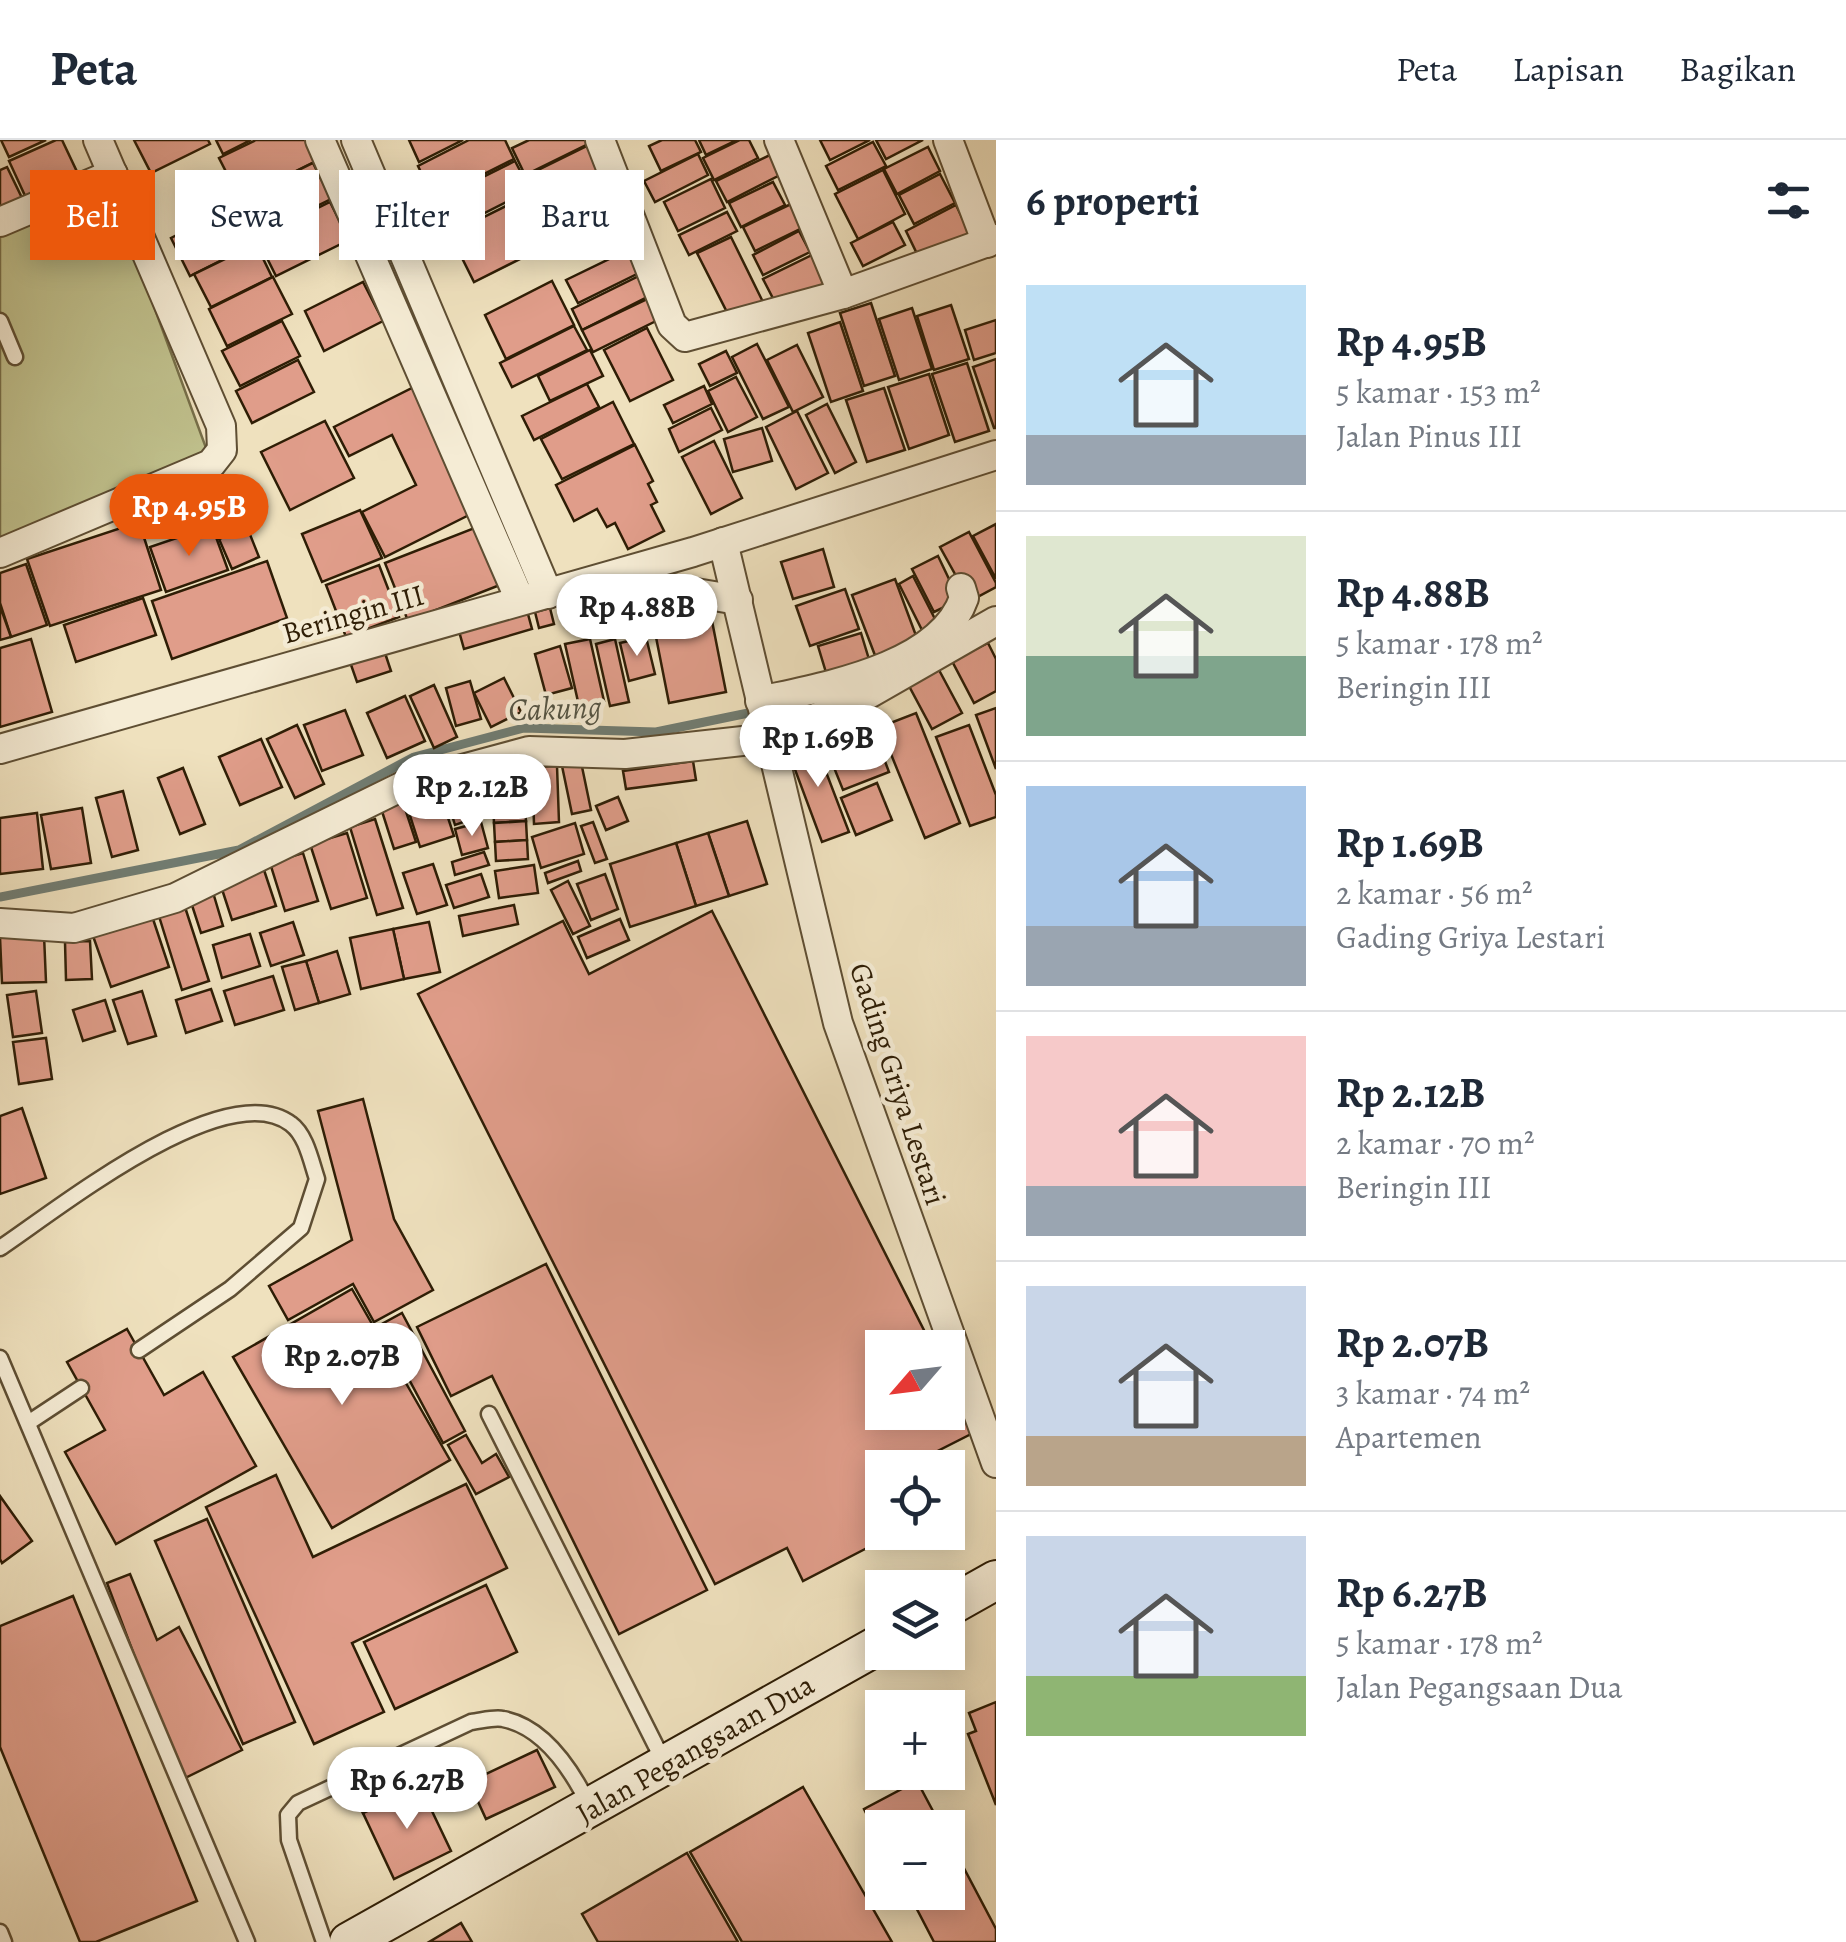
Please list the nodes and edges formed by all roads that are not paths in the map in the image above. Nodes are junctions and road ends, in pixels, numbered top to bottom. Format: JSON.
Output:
{"nodes":[{"id":1,"x":98,"y":140,"type":"edge"},
{"id":2,"x":320,"y":140,"type":"edge"},
{"id":3,"x":356,"y":140,"type":"edge"},
{"id":4,"x":600,"y":140,"type":"edge"},
{"id":5,"x":779,"y":140,"type":"edge"},
{"id":6,"x":948,"y":140,"type":"edge"},
{"id":7,"x":111,"y":170,"type":"edge"},
{"id":8,"x":30,"y":209,"type":"edge"},
{"id":9,"x":0,"y":222,"type":"edge"},
{"id":10,"x":991,"y":241,"type":"edge"},
{"id":11,"x":150,"y":260,"type":"edge"},
{"id":12,"x":843,"y":294,"type":"junction"},
{"id":13,"x":0,"y":321,"type":"edge"},
{"id":14,"x":15,"y":357,"type":"dead end"},
{"id":15,"x":996,"y":455,"type":"edge"},
{"id":16,"x":723,"y":542,"type":"junction"},
{"id":17,"x":0,"y":553,"type":"edge"},
{"id":18,"x":600,"y":578,"type":"junction"},
{"id":19,"x":961,"y":588,"type":"dead end"},
{"id":20,"x":548,"y":594,"type":"junction"},
{"id":21,"x":520,"y":600,"type":"junction"},
{"id":22,"x":738,"y":600,"type":"junction"},
{"id":23,"x":996,"y":622,"type":"edge"},
{"id":24,"x":765,"y":720,"type":"junction"},
{"id":25,"x":0,"y":749,"type":"edge"},
{"id":26,"x":0,"y":922,"type":"edge"},
{"id":27,"x":0,"y":1248,"type":"edge"},
{"id":28,"x":138,"y":1350,"type":"dead end"},
{"id":29,"x":0,"y":1358,"type":"edge"},
{"id":30,"x":82,"y":1388,"type":"dead end"},
{"id":31,"x":490,"y":1414,"type":"dead end"},
{"id":32,"x":28,"y":1423,"type":"junction"},
{"id":33,"x":996,"y":1463,"type":"edge"},
{"id":34,"x":996,"y":1580,"type":"edge"},
{"id":35,"x":965,"y":1597,"type":"edge"},
{"id":36,"x":865,"y":1653,"type":"edge"},
{"id":37,"x":665,"y":1765,"type":"junction"},
{"id":38,"x":591,"y":1809,"type":"junction"},
{"id":39,"x":0,"y":1932,"type":"edge"},
{"id":40,"x":4,"y":1942,"type":"edge"},
{"id":41,"x":248,"y":1942,"type":"edge"},
{"id":42,"x":324,"y":1942,"type":"edge"},
{"id":43,"x":349,"y":1942,"type":"edge"}],
"edges":[{"from":1,"to":7,"type":"street"},
{"from":2,"to":21,"type":"street"},
{"from":3,"to":20,"type":"street"},
{"from":4,"to":12,"type":"street"},
{"from":5,"to":12,"type":"street"},
{"from":6,"to":10,"type":"street"},
{"from":8,"to":9,"type":"street"},
{"from":10,"to":12,"type":"street"},
{"from":11,"to":17,"type":"street"},
{"from":13,"to":14,"type":"lane"},
{"from":15,"to":16,"type":"street","name":"Beringin III"},
{"from":16,"to":18,"type":"street","name":"Beringin III"},
{"from":16,"to":22,"type":"street","name":"Gading Griya Lestari"},
{"from":18,"to":20,"type":"street","name":"Beringin III"},
{"from":18,"to":22,"type":"street"},
{"from":19,"to":24,"type":"street"},
{"from":20,"to":21,"type":"street","name":"Beringin III"},
{"from":21,"to":25,"type":"street","name":"Beringin III"},
{"from":22,"to":24,"type":"street","name":"Gading Griya Lestari"},
{"from":23,"to":24,"type":"street"},
{"from":24,"to":26,"type":"street"},
{"from":24,"to":33,"type":"street","name":"Gading Griya Lestari"},
{"from":27,"to":28,"type":"lane"},
{"from":29,"to":32,"type":"lane"},
{"from":30,"to":32,"type":"lane"},
{"from":31,"to":37,"type":"lane"},
{"from":32,"to":41,"type":"lane"},
{"from":34,"to":35,"type":"main road"},
{"from":36,"to":37,"type":"main road","name":"Jalan Pegangsaan Dua"},
{"from":37,"to":38,"type":"main road","name":"Jalan Pegangsaan Dua"},
{"from":38,"to":42,"type":"lane"},
{"from":38,"to":43,"type":"main road","name":"Jalan Pegangsaan Dua"},
{"from":39,"to":40,"type":"lane"}]}
